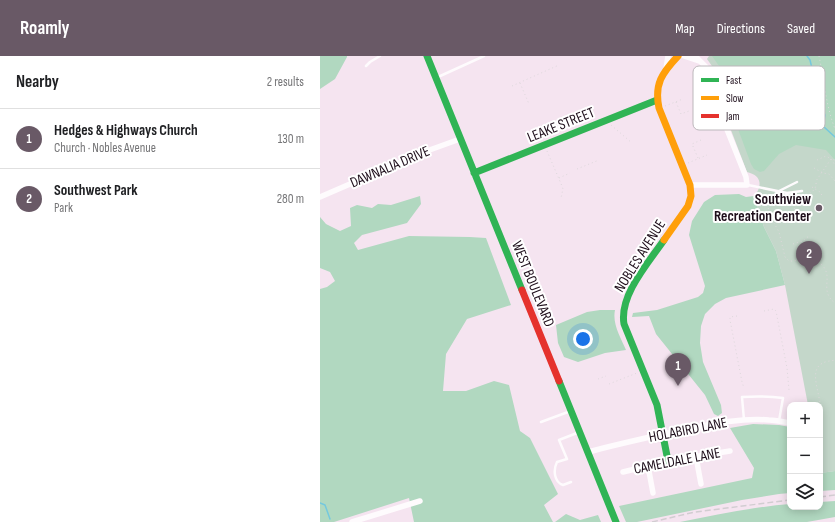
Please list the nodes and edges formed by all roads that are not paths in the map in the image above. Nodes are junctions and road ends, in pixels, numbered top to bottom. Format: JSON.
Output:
{"nodes":[{"id":1,"x":380,"y":56,"type":"edge"},
{"id":2,"x":427,"y":56,"type":"edge"},
{"id":3,"x":484,"y":56,"type":"edge"},
{"id":4,"x":668,"y":56,"type":"edge"},
{"id":5,"x":675,"y":56,"type":"edge"},
{"id":6,"x":678,"y":56,"type":"edge"},
{"id":7,"x":684,"y":56,"type":"edge"},
{"id":8,"x":695,"y":56,"type":"edge"},
{"id":9,"x":699,"y":61,"type":"junction"},
{"id":10,"x":366,"y":66,"type":"dead end"},
{"id":11,"x":704,"y":66,"type":"edge"},
{"id":12,"x":666,"y":68,"type":"junction"},
{"id":13,"x":435,"y":78,"type":"junction"},
{"id":14,"x":657,"y":100,"type":"junction"},
{"id":15,"x":727,"y":130,"type":"edge"},
{"id":16,"x":460,"y":139,"type":"junction"},
{"id":17,"x":474,"y":173,"type":"junction"},
{"id":18,"x":797,"y":182,"type":"dead end"},
{"id":19,"x":690,"y":185,"type":"junction"},
{"id":20,"x":747,"y":185,"type":"junction"},
{"id":21,"x":779,"y":191,"type":"junction"},
{"id":22,"x":802,"y":191,"type":"dead end"},
{"id":23,"x":320,"y":197,"type":"edge"},
{"id":24,"x":571,"y":411,"type":"junction"},
{"id":25,"x":744,"y":420,"type":"junction"},
{"id":26,"x":779,"y":421,"type":"junction"},
{"id":27,"x":541,"y":422,"type":"dead end"},
{"id":28,"x":787,"y":422,"type":"edge"},
{"id":29,"x":580,"y":432,"type":"junction"},
{"id":30,"x":662,"y":434,"type":"junction"},
{"id":31,"x":730,"y":451,"type":"dead end"},
{"id":32,"x":588,"y":452,"type":"junction"},
{"id":33,"x":696,"y":457,"type":"junction"},
{"id":34,"x":668,"y":461,"type":"junction"},
{"id":35,"x":648,"y":466,"type":"junction"},
{"id":36,"x":623,"y":472,"type":"dead end"},
{"id":37,"x":571,"y":482,"type":"dead end"},
{"id":38,"x":701,"y":484,"type":"dead end"},
{"id":39,"x":653,"y":493,"type":"dead end"},
{"id":40,"x":420,"y":501,"type":"dead end"},
{"id":41,"x":352,"y":522,"type":"edge"},
{"id":42,"x":616,"y":522,"type":"edge"}],
"edges":[{"from":1,"to":10,"type":"lane"},
{"from":2,"to":13,"type":"street","name":"WEST BOULEVARD"},
{"from":3,"to":13,"type":"lane"},
{"from":4,"to":12,"type":"street"},
{"from":5,"to":6,"type":"street"},
{"from":6,"to":12,"type":"street"},
{"from":7,"to":9,"type":"street"},
{"from":8,"to":9,"type":"street"},
{"from":9,"to":11,"type":"street"},
{"from":12,"to":14,"type":"street"},
{"from":13,"to":16,"type":"street","name":"WEST BOULEVARD"},
{"from":14,"to":17,"type":"street","name":"LEAKE STREET"},
{"from":14,"to":19,"type":"street","name":"NOBLES AVENUE"},
{"from":15,"to":20,"type":"street"},
{"from":16,"to":17,"type":"street","name":"WEST BOULEVARD"},
{"from":16,"to":23,"type":"street","name":"DAWNALIA DRIVE"},
{"from":17,"to":24,"type":"street","name":"WEST BOULEVARD"},
{"from":18,"to":21,"type":"lane"},
{"from":19,"to":20,"type":"street"},
{"from":19,"to":30,"type":"street","name":"NOBLES AVENUE"},
{"from":20,"to":21,"type":"lane"},
{"from":21,"to":22,"type":"lane"},
{"from":24,"to":27,"type":"lane"},
{"from":24,"to":29,"type":"street","name":"WEST BOULEVARD"},
{"from":25,"to":26,"type":"street","name":"HOLABIRD LANE"},
{"from":25,"to":26,"type":"lane"},
{"from":25,"to":30,"type":"street","name":"HOLABIRD LANE"},
{"from":26,"to":28,"type":"street","name":"HOLABIRD LANE"},
{"from":29,"to":32,"type":"street","name":"WEST BOULEVARD"},
{"from":29,"to":37,"type":"lane"},
{"from":30,"to":32,"type":"street","name":"HOLABIRD LANE"},
{"from":30,"to":34,"type":"street","name":"NOBLES AVENUE"},
{"from":31,"to":33,"type":"street","name":"CAMELDALE LANE"},
{"from":32,"to":42,"type":"street","name":"WEST BOULEVARD"},
{"from":33,"to":34,"type":"street","name":"CAMELDALE LANE"},
{"from":33,"to":38,"type":"street"},
{"from":34,"to":35,"type":"street","name":"CAMELDALE LANE"},
{"from":35,"to":36,"type":"street","name":"CAMELDALE LANE"},
{"from":35,"to":39,"type":"street"},
{"from":40,"to":41,"type":"street"}]}
